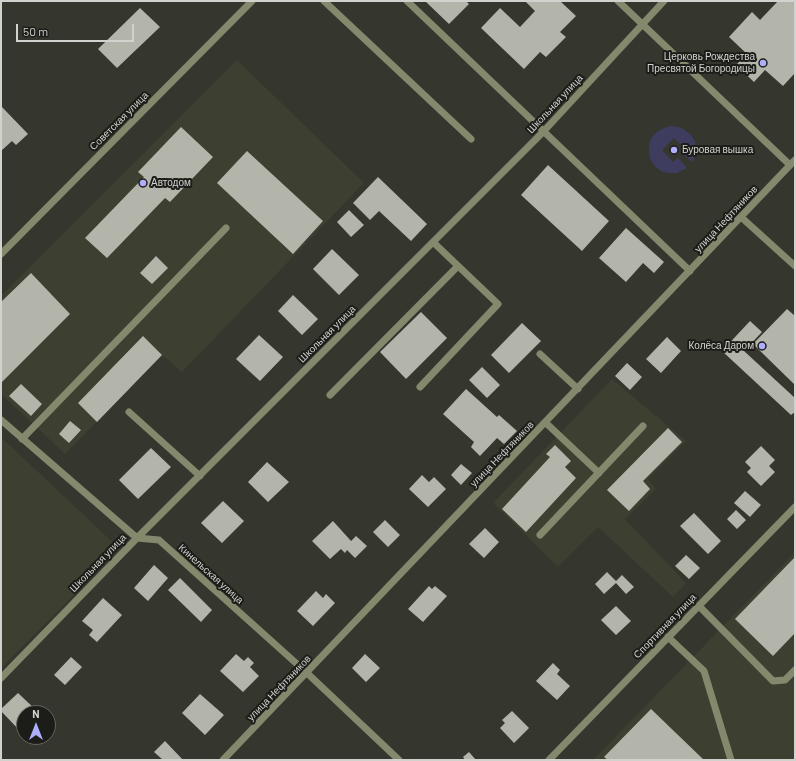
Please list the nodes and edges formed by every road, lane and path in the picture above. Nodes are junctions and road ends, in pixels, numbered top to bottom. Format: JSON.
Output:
{"nodes":[{"id":1,"x":252,"y":1,"type":"edge"},
{"id":2,"x":324,"y":1,"type":"edge"},
{"id":3,"x":407,"y":1,"type":"edge"},
{"id":4,"x":618,"y":1,"type":"edge"},
{"id":5,"x":664,"y":1,"type":"edge"},
{"id":6,"x":642,"y":24,"type":"junction"},
{"id":7,"x":543,"y":132,"type":"junction"},
{"id":8,"x":471,"y":140,"type":"dead end"},
{"id":9,"x":792,"y":163,"type":"edge"},
{"id":10,"x":741,"y":217,"type":"junction"},
{"id":11,"x":226,"y":228,"type":"dead end"},
{"id":12,"x":433,"y":242,"type":"junction"},
{"id":13,"x":1,"y":254,"type":"edge"},
{"id":14,"x":458,"y":266,"type":"junction"},
{"id":15,"x":795,"y":266,"type":"edge"},
{"id":16,"x":690,"y":271,"type":"junction"},
{"id":17,"x":540,"y":354,"type":"dead end"},
{"id":18,"x":420,"y":387,"type":"dead end"},
{"id":19,"x":578,"y":389,"type":"junction"},
{"id":20,"x":330,"y":395,"type":"dead end"},
{"id":21,"x":129,"y":412,"type":"dead end"},
{"id":22,"x":1,"y":420,"type":"edge"},
{"id":23,"x":546,"y":423,"type":"junction"},
{"id":24,"x":644,"y":426,"type":"dead end"},
{"id":25,"x":22,"y":439,"type":"junction"},
{"id":26,"x":599,"y":473,"type":"junction"},
{"id":27,"x":200,"y":476,"type":"junction"},
{"id":28,"x":795,"y":507,"type":"edge"},
{"id":29,"x":540,"y":535,"type":"dead end"},
{"id":30,"x":137,"y":538,"type":"junction"},
{"id":31,"x":699,"y":606,"type":"junction"},
{"id":32,"x":668,"y":637,"type":"junction"},
{"id":33,"x":795,"y":670,"type":"edge"},
{"id":34,"x":307,"y":673,"type":"junction"},
{"id":35,"x":1,"y":678,"type":"edge"},
{"id":36,"x":223,"y":760,"type":"edge"},
{"id":37,"x":399,"y":760,"type":"edge"},
{"id":38,"x":549,"y":760,"type":"edge"},
{"id":39,"x":731,"y":760,"type":"edge"}],
"edges":[{"from":1,"to":13,"type":"street","name":"Советская улица"},
{"from":2,"to":8,"type":"street"},
{"from":3,"to":7,"type":"street"},
{"from":4,"to":6,"type":"street"},
{"from":5,"to":6,"type":"street","name":"Школьная улица"},
{"from":6,"to":7,"type":"street","name":"Школьная улица"},
{"from":6,"to":9,"type":"street"},
{"from":7,"to":12,"type":"street","name":"Школьная улица"},
{"from":7,"to":16,"type":"street"},
{"from":9,"to":10,"type":"street","name":"улица Нефтяников"},
{"from":10,"to":15,"type":"street"},
{"from":10,"to":16,"type":"street","name":"улица Нефтяников"},
{"from":11,"to":25,"type":"street"},
{"from":12,"to":14,"type":"street"},
{"from":12,"to":27,"type":"street","name":"Школьная улица"},
{"from":14,"to":18,"type":"street"},
{"from":14,"to":20,"type":"street"},
{"from":16,"to":19,"type":"street","name":"улица Нефтяников"},
{"from":17,"to":19,"type":"street"},
{"from":19,"to":23,"type":"street","name":"улица Нефтяников"},
{"from":21,"to":27,"type":"street"},
{"from":22,"to":25,"type":"street"},
{"from":23,"to":26,"type":"street"},
{"from":23,"to":34,"type":"street","name":"улица Нефтяников"},
{"from":24,"to":26,"type":"street"},
{"from":25,"to":30,"type":"street"},
{"from":26,"to":29,"type":"street"},
{"from":27,"to":30,"type":"street","name":"Школьная улица"},
{"from":28,"to":31,"type":"street","name":"Спортивная улица"},
{"from":30,"to":34,"type":"street","name":"Кинельская улица"},
{"from":30,"to":35,"type":"street","name":"Школьная улица"},
{"from":31,"to":32,"type":"street","name":"Спортивная улица"},
{"from":31,"to":33,"type":"street"},
{"from":32,"to":38,"type":"street","name":"Спортивная улица"},
{"from":32,"to":39,"type":"street"},
{"from":34,"to":36,"type":"street","name":"улица Нефтяников"},
{"from":34,"to":37,"type":"street","name":"Кинельская улица"}]}
